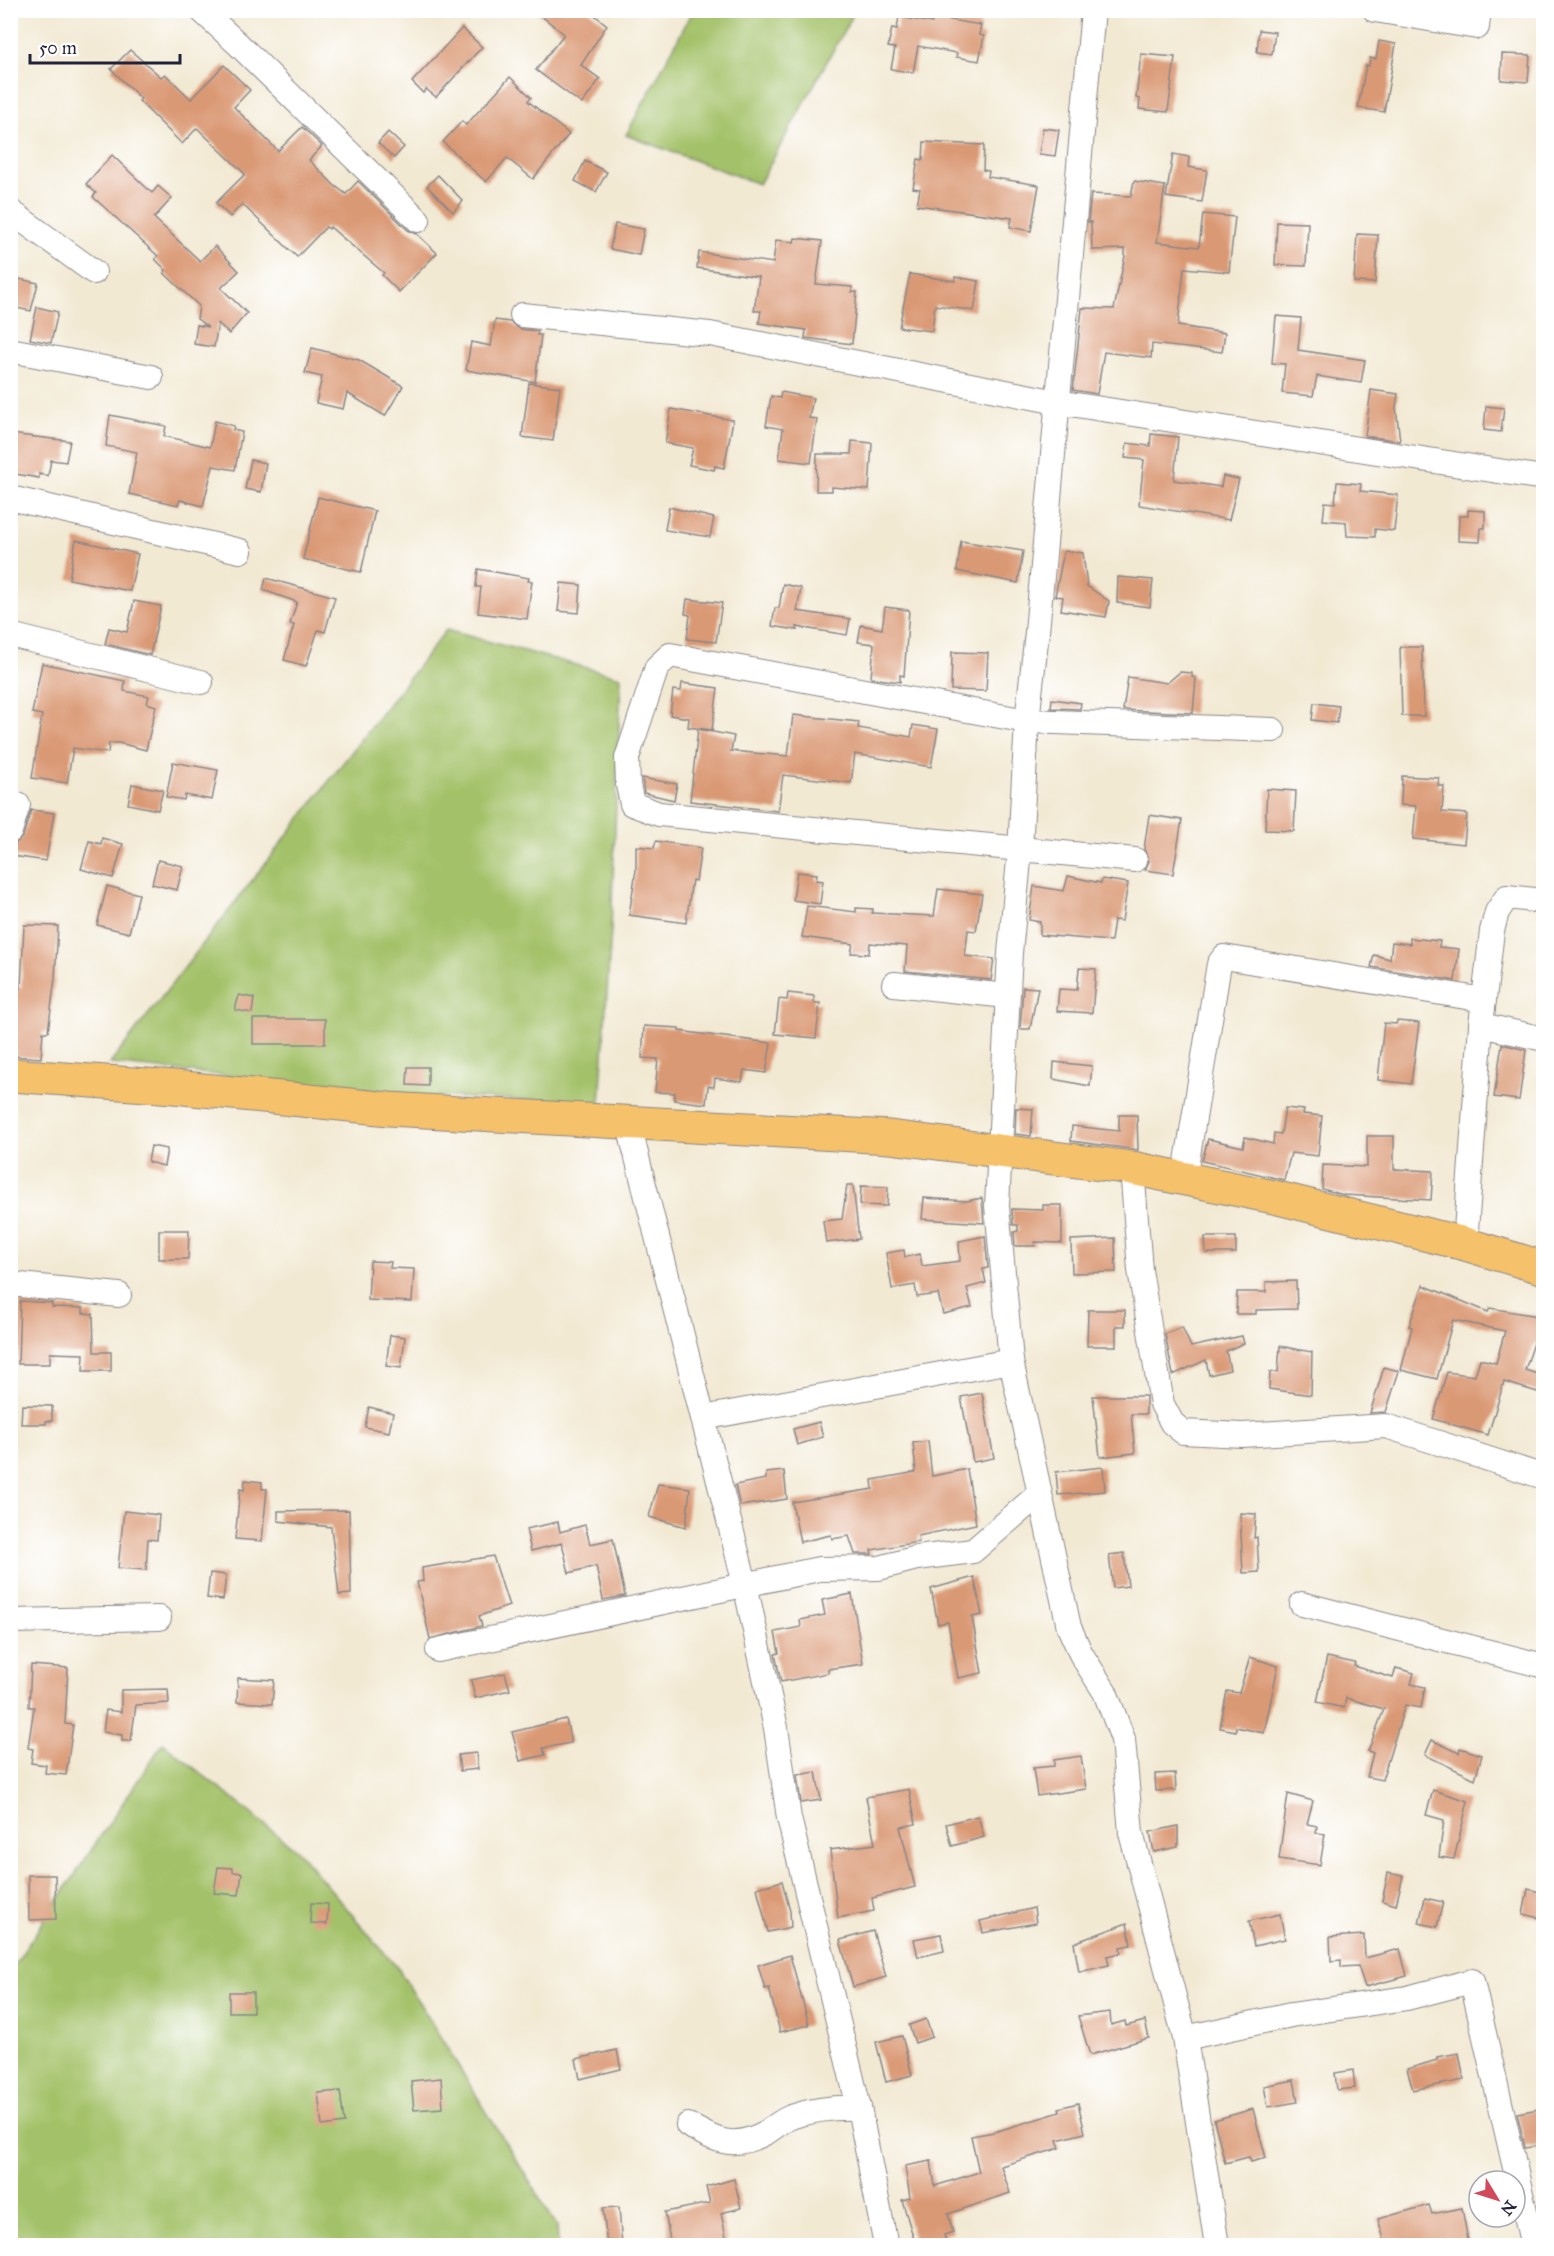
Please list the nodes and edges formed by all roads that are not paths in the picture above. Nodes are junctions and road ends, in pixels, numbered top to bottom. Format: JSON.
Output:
{"nodes":[{"id":1,"x":201,"y":10,"type":"edge"},
{"id":2,"x":1093,"y":10,"type":"edge"},
{"id":3,"x":1375,"y":10,"type":"edge"},
{"id":4,"x":1479,"y":10,"type":"edge"},
{"id":5,"x":10,"y":212,"type":"edge"},
{"id":6,"x":418,"y":220,"type":"dead end"},
{"id":7,"x":94,"y":272,"type":"dead end"},
{"id":8,"x":522,"y":315,"type":"dead end"},
{"id":9,"x":10,"y":350,"type":"edge"},
{"id":10,"x":151,"y":377,"type":"dead end"},
{"id":11,"x":1057,"y":402,"type":"junction"},
{"id":12,"x":1544,"y":478,"type":"edge"},
{"id":13,"x":10,"y":498,"type":"edge"},
{"id":14,"x":240,"y":551,"type":"dead end"},
{"id":15,"x":10,"y":635,"type":"edge"},
{"id":16,"x":201,"y":682,"type":"dead end"},
{"id":17,"x":1027,"y":721,"type":"junction"},
{"id":18,"x":1273,"y":730,"type":"dead end"},
{"id":19,"x":18,"y":805,"type":"dead end"},
{"id":20,"x":10,"y":831,"type":"edge"},
{"id":21,"x":1020,"y":850,"type":"junction"},
{"id":22,"x":1135,"y":860,"type":"dead end"},
{"id":23,"x":1544,"y":901,"type":"edge"},
{"id":24,"x":894,"y":984,"type":"dead end"},
{"id":25,"x":1007,"y":996,"type":"junction"},
{"id":26,"x":1484,"y":1000,"type":"junction"},
{"id":27,"x":1481,"y":1025,"type":"junction"},
{"id":28,"x":1544,"y":1039,"type":"edge"},
{"id":29,"x":10,"y":1075,"type":"edge"},
{"id":30,"x":628,"y":1122,"type":"junction"},
{"id":31,"x":1001,"y":1153,"type":"junction"},
{"id":32,"x":1132,"y":1168,"type":"junction"},
{"id":33,"x":1184,"y":1180,"type":"junction"},
{"id":34,"x":1466,"y":1244,"type":"junction"},
{"id":35,"x":1544,"y":1268,"type":"edge"},
{"id":36,"x":10,"y":1284,"type":"edge"},
{"id":37,"x":119,"y":1295,"type":"dead end"},
{"id":38,"x":1011,"y":1360,"type":"junction"},
{"id":39,"x":703,"y":1418,"type":"junction"},
{"id":40,"x":1544,"y":1477,"type":"edge"},
{"id":41,"x":1039,"y":1494,"type":"junction"},
{"id":42,"x":745,"y":1584,"type":"junction"},
{"id":43,"x":1302,"y":1604,"type":"dead end"},
{"id":44,"x":159,"y":1618,"type":"dead end"},
{"id":45,"x":10,"y":1621,"type":"edge"},
{"id":46,"x":438,"y":1650,"type":"dead end"},
{"id":47,"x":1544,"y":1666,"type":"edge"},
{"id":48,"x":1185,"y":2038,"type":"junction"},
{"id":49,"x":860,"y":2108,"type":"junction"},
{"id":50,"x":688,"y":2125,"type":"dead end"},
{"id":51,"x":886,"y":2246,"type":"edge"},
{"id":52,"x":1216,"y":2246,"type":"edge"},
{"id":53,"x":1533,"y":2246,"type":"edge"}],
"edges":[{"from":1,"to":6,"type":"street"},
{"from":2,"to":11,"type":"street"},
{"from":3,"to":4,"type":"street"},
{"from":5,"to":7,"type":"street"},
{"from":8,"to":11,"type":"street"},
{"from":9,"to":10,"type":"street"},
{"from":11,"to":12,"type":"street"},
{"from":11,"to":17,"type":"street"},
{"from":13,"to":14,"type":"street"},
{"from":15,"to":16,"type":"street"},
{"from":17,"to":18,"type":"street"},
{"from":17,"to":21,"type":"street"},
{"from":17,"to":21,"type":"street"},
{"from":19,"to":20,"type":"street"},
{"from":21,"to":22,"type":"street"},
{"from":21,"to":25,"type":"street"},
{"from":23,"to":26,"type":"street"},
{"from":24,"to":25,"type":"street"},
{"from":25,"to":31,"type":"street"},
{"from":26,"to":27,"type":"street"},
{"from":26,"to":33,"type":"street"},
{"from":27,"to":28,"type":"street"},
{"from":27,"to":34,"type":"street"},
{"from":29,"to":30,"type":"highway"},
{"from":30,"to":31,"type":"highway"},
{"from":30,"to":39,"type":"street"},
{"from":31,"to":32,"type":"highway"},
{"from":31,"to":38,"type":"street"},
{"from":32,"to":33,"type":"highway"},
{"from":32,"to":40,"type":"street"},
{"from":33,"to":34,"type":"highway"},
{"from":34,"to":35,"type":"highway"},
{"from":36,"to":37,"type":"street"},
{"from":38,"to":39,"type":"street"},
{"from":38,"to":41,"type":"street"},
{"from":39,"to":42,"type":"street"},
{"from":41,"to":42,"type":"street"},
{"from":41,"to":48,"type":"street"},
{"from":42,"to":46,"type":"street"},
{"from":42,"to":49,"type":"street"},
{"from":43,"to":47,"type":"street"},
{"from":44,"to":45,"type":"street"},
{"from":48,"to":52,"type":"street"},
{"from":48,"to":53,"type":"street"},
{"from":49,"to":50,"type":"street"},
{"from":49,"to":51,"type":"street"}]}
